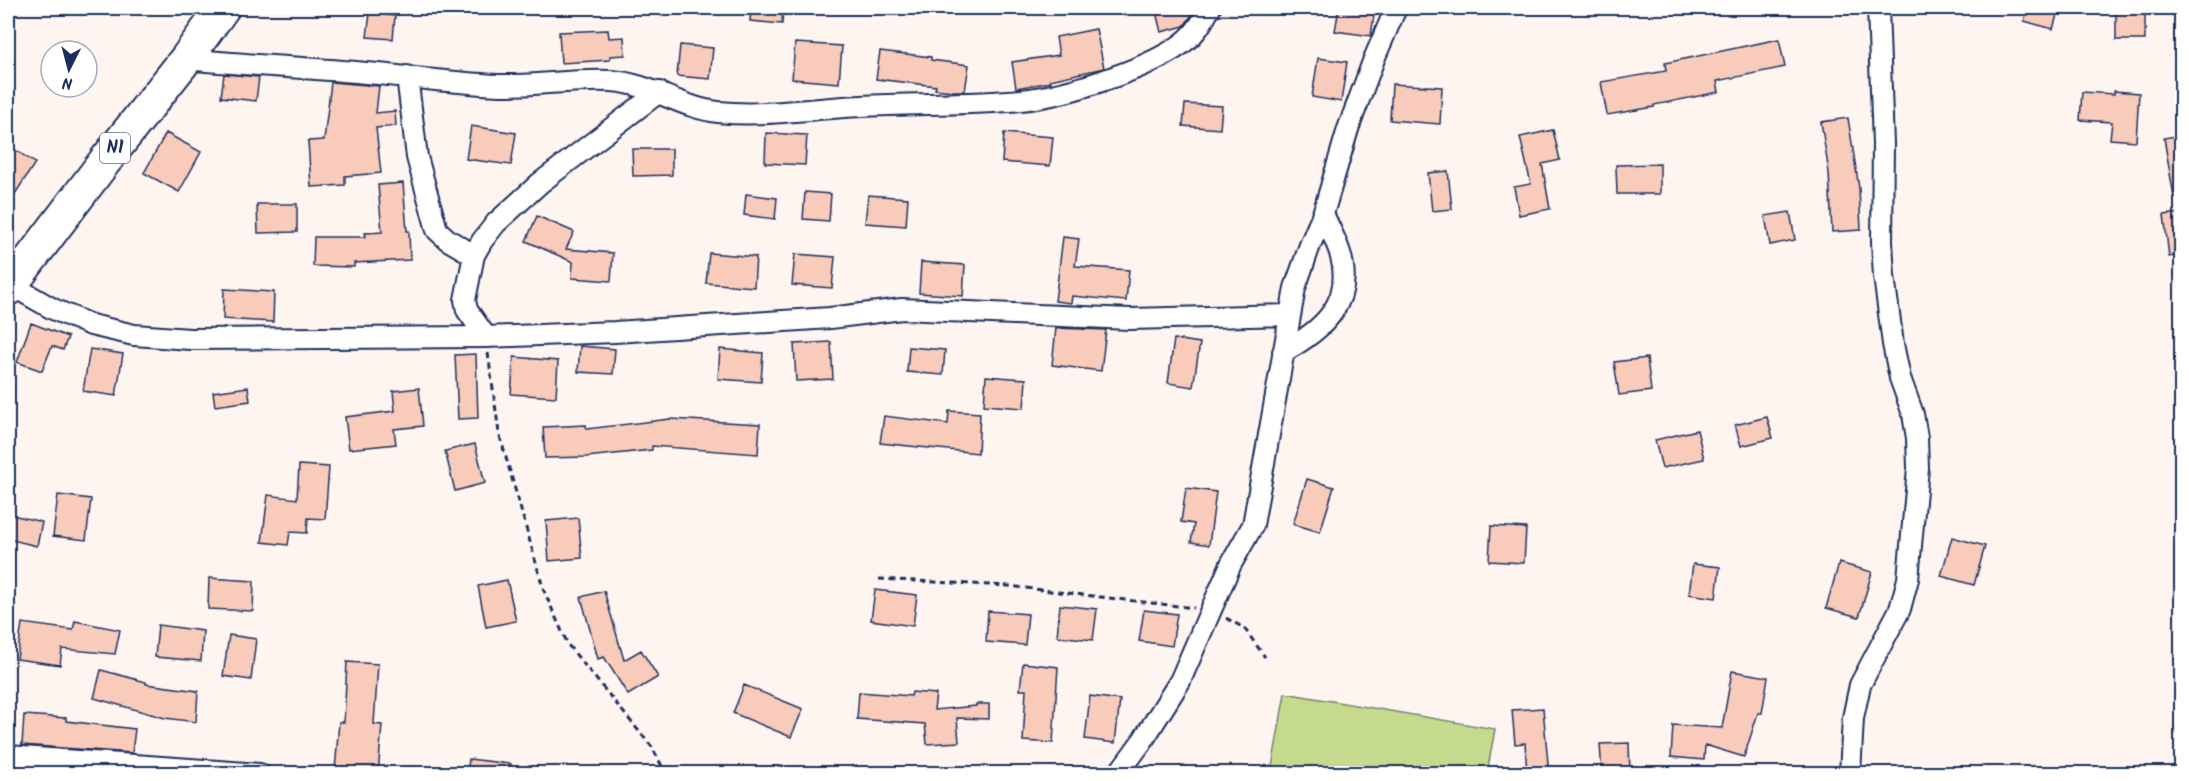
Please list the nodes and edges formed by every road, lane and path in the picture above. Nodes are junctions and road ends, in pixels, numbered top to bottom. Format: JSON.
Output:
{"nodes":[{"id":1,"x":223,"y":8,"type":"edge"},
{"id":2,"x":1210,"y":8,"type":"edge"},
{"id":3,"x":1396,"y":8,"type":"edge"},
{"id":4,"x":1878,"y":8,"type":"edge"},
{"id":5,"x":186,"y":59,"type":"junction"},
{"id":6,"x":407,"y":76,"type":"junction"},
{"id":7,"x":659,"y":92,"type":"junction"},
{"id":8,"x":1323,"y":214,"type":"junction"},
{"id":9,"x":474,"y":255,"type":"junction"},
{"id":10,"x":9,"y":287,"type":"edge"},
{"id":11,"x":1290,"y":315,"type":"junction"},
{"id":12,"x":486,"y":337,"type":"junction"},
{"id":13,"x":1283,"y":352,"type":"junction"},
{"id":14,"x":879,"y":579,"type":"dead end"},
{"id":15,"x":1210,"y":610,"type":"junction"},
{"id":16,"x":1265,"y":657,"type":"dead end"},
{"id":17,"x":8,"y":756,"type":"edge"},
{"id":18,"x":260,"y":774,"type":"edge"},
{"id":19,"x":666,"y":774,"type":"edge"},
{"id":20,"x":1118,"y":774,"type":"edge"},
{"id":21,"x":1850,"y":774,"type":"edge"}],
"edges":[{"from":1,"to":5,"type":"main road","number":"N1"},
{"from":2,"to":7,"type":"street"},
{"from":3,"to":8,"type":"street"},
{"from":4,"to":21,"type":"street"},
{"from":5,"to":6,"type":"street"},
{"from":5,"to":10,"type":"main road","number":"N1"},
{"from":6,"to":7,"type":"street"},
{"from":6,"to":9,"type":"street"},
{"from":7,"to":9,"type":"street"},
{"from":8,"to":11,"type":"street"},
{"from":8,"to":13,"type":"street"},
{"from":9,"to":12,"type":"street"},
{"from":10,"to":12,"type":"street"},
{"from":11,"to":12,"type":"street"},
{"from":11,"to":13,"type":"street"},
{"from":12,"to":19,"type":"path"},
{"from":13,"to":15,"type":"street"},
{"from":14,"to":15,"type":"path"},
{"from":15,"to":16,"type":"path"},
{"from":15,"to":20,"type":"street"},
{"from":17,"to":18,"type":"street"}]}
